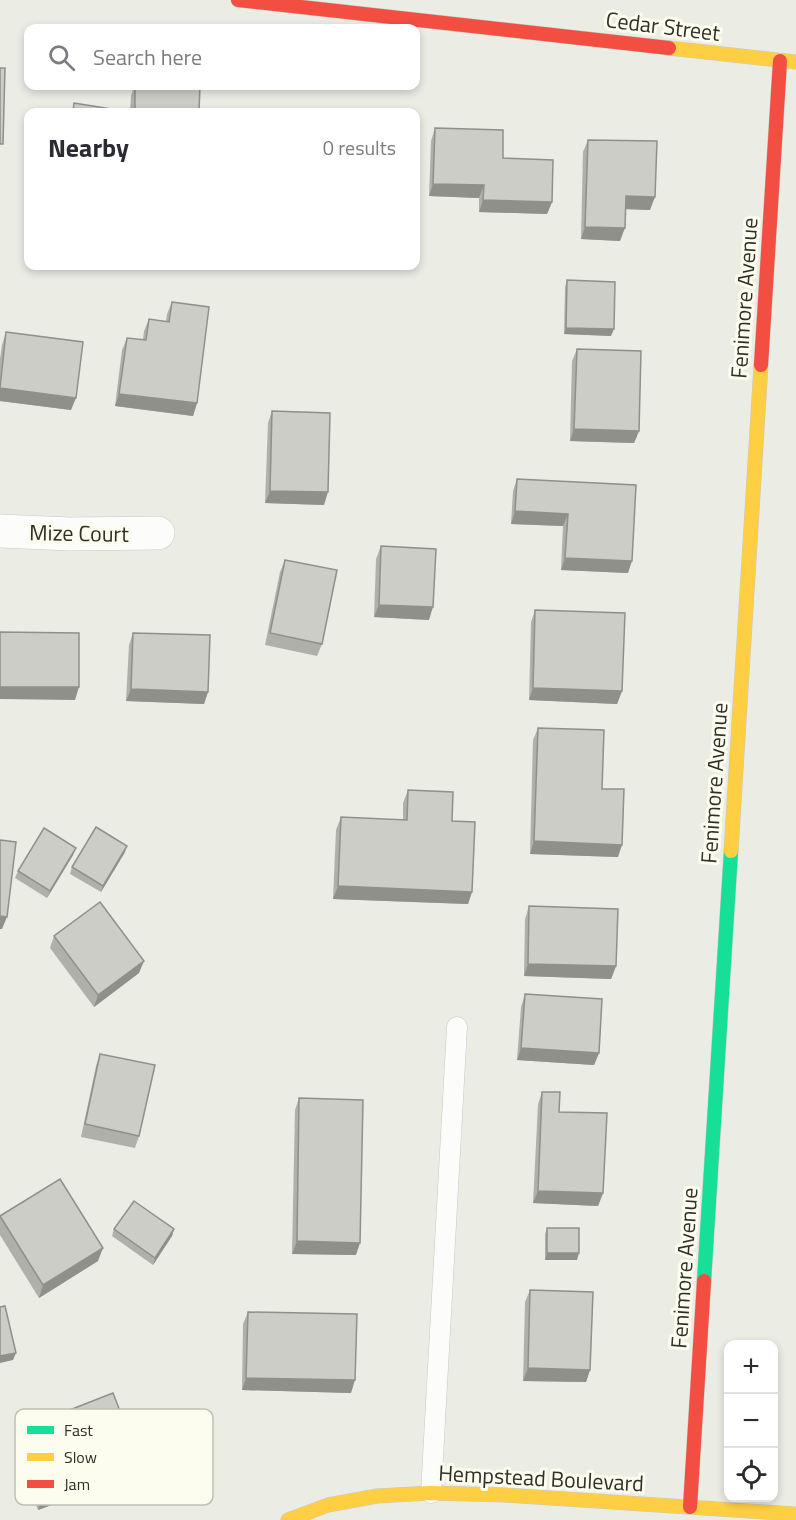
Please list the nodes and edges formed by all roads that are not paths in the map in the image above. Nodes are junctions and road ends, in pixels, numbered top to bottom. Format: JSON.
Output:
{"nodes":[{"id":1,"x":238,"y":0,"type":"edge"},
{"id":2,"x":402,"y":9,"type":"edge"},
{"id":3,"x":780,"y":61,"type":"junction"},
{"id":4,"x":796,"y":62,"type":"edge"},
{"id":5,"x":0,"y":531,"type":"edge"},
{"id":6,"x":158,"y":533,"type":"dead end"},
{"id":7,"x":457,"y":1027,"type":"dead end"},
{"id":8,"x":431,"y":1493,"type":"junction"},
{"id":9,"x":690,"y":1507,"type":"junction"},
{"id":10,"x":796,"y":1514,"type":"edge"},
{"id":11,"x":288,"y":1520,"type":"edge"}],
"edges":[{"from":1,"to":2,"type":"street","name":"Cedar Street"},
{"from":2,"to":3,"type":"street","name":"Cedar Street"},
{"from":3,"to":4,"type":"street","name":"Cedar Street"},
{"from":3,"to":9,"type":"street","name":"Fenimore Avenue"},
{"from":5,"to":6,"type":"street","name":"Mize Court"},
{"from":7,"to":8,"type":"lane"},
{"from":8,"to":9,"type":"street","name":"Hempstead Boulevard"},
{"from":8,"to":11,"type":"street","name":"Hempstead Boulevard"},
{"from":9,"to":10,"type":"street","name":"Hempstead Boulevard"}]}
